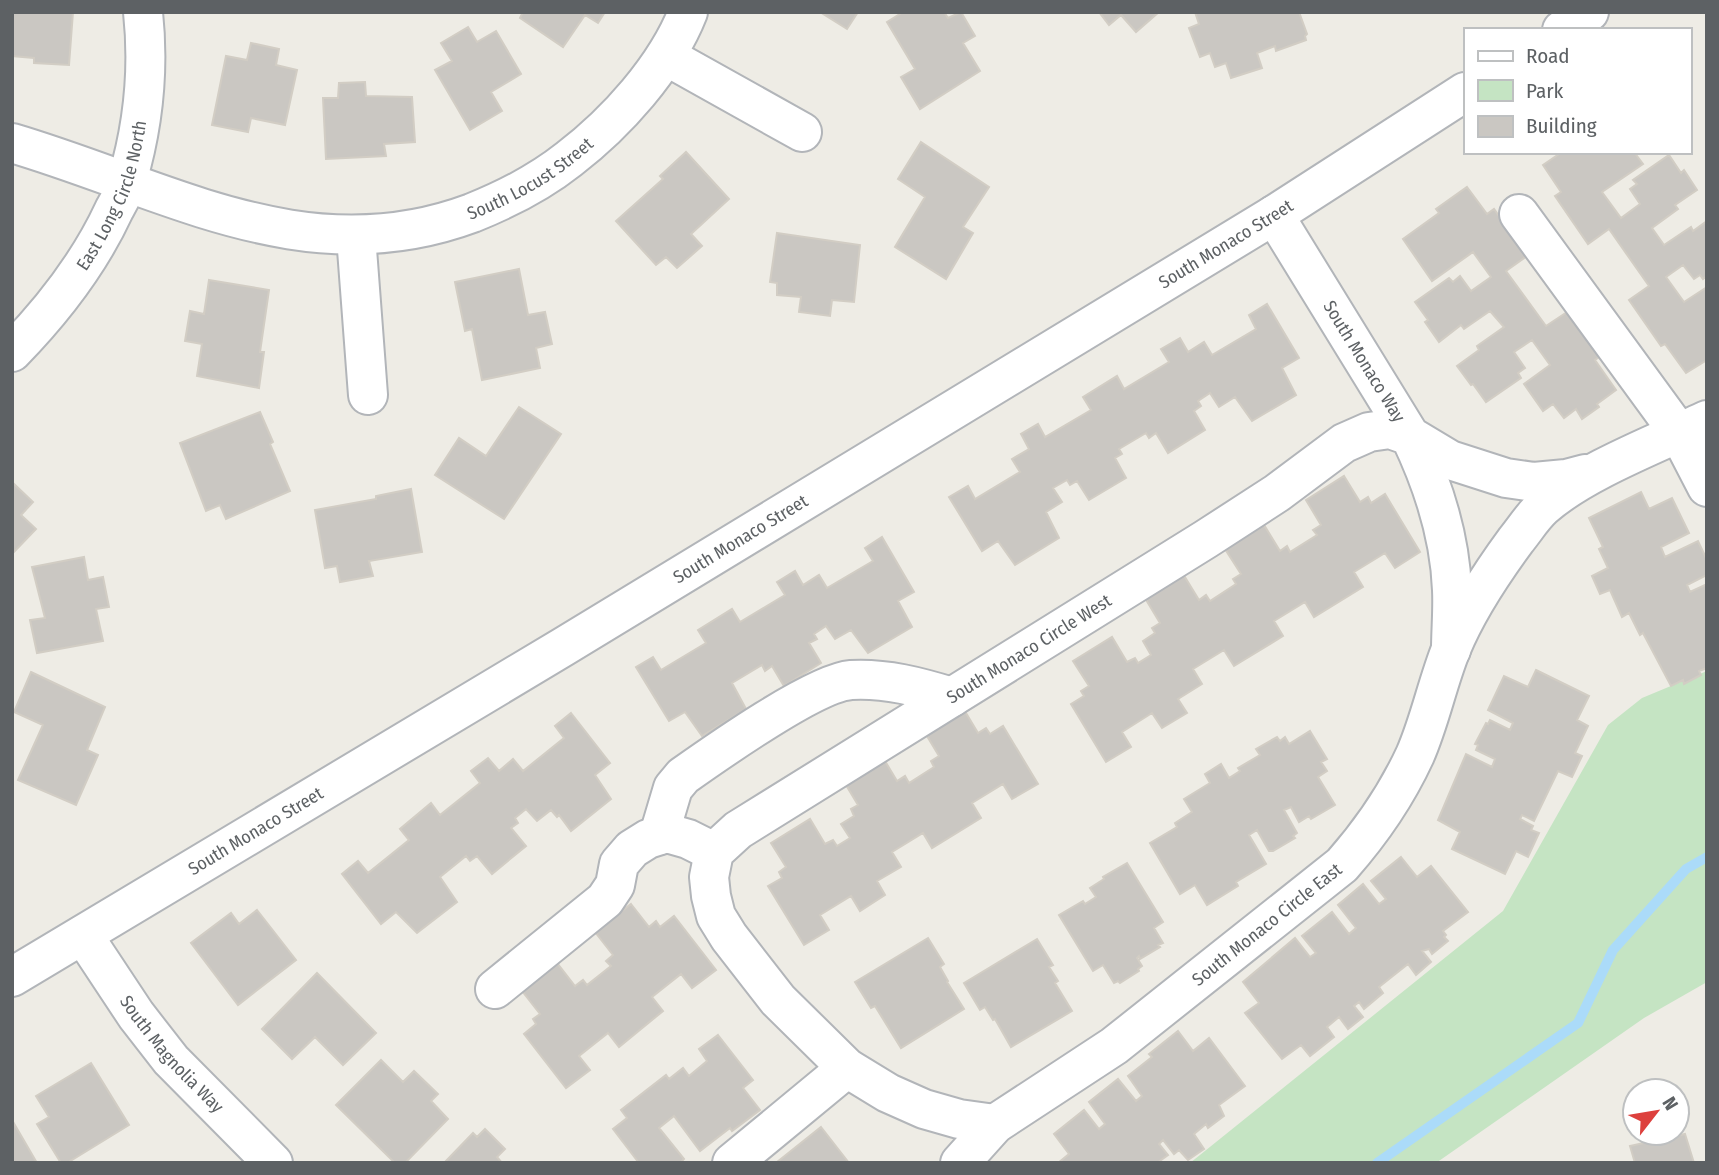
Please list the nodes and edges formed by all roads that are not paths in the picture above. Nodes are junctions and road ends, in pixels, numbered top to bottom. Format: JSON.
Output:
{"nodes":[{"id":1,"x":143,"y":12,"type":"edge"},
{"id":2,"x":688,"y":12,"type":"edge"},
{"id":3,"x":1589,"y":12,"type":"edge"},
{"id":4,"x":1565,"y":28,"type":"edge"},
{"id":5,"x":666,"y":56,"type":"junction"},
{"id":6,"x":1464,"y":93,"type":"edge"},
{"id":7,"x":802,"y":132,"type":"dead end"},
{"id":8,"x":12,"y":143,"type":"edge"},
{"id":9,"x":127,"y":183,"type":"junction"},
{"id":10,"x":1519,"y":214,"type":"dead end"},
{"id":11,"x":1274,"y":215,"type":"junction"},
{"id":12,"x":356,"y":236,"type":"junction"},
{"id":13,"x":12,"y":352,"type":"edge"},
{"id":14,"x":368,"y":396,"type":"dead end"},
{"id":15,"x":1693,"y":426,"type":"edge"},
{"id":16,"x":1410,"y":436,"type":"junction"},
{"id":17,"x":1607,"y":467,"type":"junction"},
{"id":18,"x":1707,"y":486,"type":"edge"},
{"id":19,"x":1451,"y":650,"type":"junction"},
{"id":20,"x":953,"y":697,"type":"junction"},
{"id":21,"x":659,"y":835,"type":"junction"},
{"id":22,"x":714,"y":852,"type":"junction"},
{"id":23,"x":83,"y":936,"type":"junction"},
{"id":24,"x":12,"y":977,"type":"edge"},
{"id":25,"x":495,"y":989,"type":"dead end"},
{"id":26,"x":847,"y":1068,"type":"junction"},
{"id":27,"x":995,"y":1124,"type":"junction"},
{"id":28,"x":255,"y":1158,"type":"edge"},
{"id":29,"x":732,"y":1163,"type":"edge"},
{"id":30,"x":960,"y":1163,"type":"edge"}],
"edges":[{"from":1,"to":9,"type":"street","name":"East Long Circle North"},
{"from":2,"to":5,"type":"street","name":"South Locust Street"},
{"from":3,"to":4,"type":"street"},
{"from":5,"to":7,"type":"street"},
{"from":5,"to":12,"type":"street","name":"South Locust Street"},
{"from":6,"to":11,"type":"street","name":"South Monaco Street"},
{"from":8,"to":9,"type":"street","name":"South Locust Street"},
{"from":9,"to":12,"type":"street","name":"South Locust Street"},
{"from":9,"to":13,"type":"street","name":"East Long Circle North"},
{"from":10,"to":15,"type":"street"},
{"from":11,"to":16,"type":"street","name":"South Monaco Way"},
{"from":11,"to":23,"type":"street","name":"South Monaco Street"},
{"from":12,"to":14,"type":"street"},
{"from":15,"to":17,"type":"street","name":"South Monaco Way"},
{"from":15,"to":18,"type":"street"},
{"from":16,"to":17,"type":"street","name":"South Monaco Way"},
{"from":16,"to":19,"type":"street"},
{"from":16,"to":20,"type":"street","name":"South Monaco Circle West"},
{"from":17,"to":19,"type":"street","name":"South Monaco Way"},
{"from":19,"to":27,"type":"street","name":"South Monaco Circle East"},
{"from":20,"to":21,"type":"street"},
{"from":20,"to":22,"type":"street","name":"South Monaco Circle West"},
{"from":21,"to":22,"type":"street"},
{"from":21,"to":25,"type":"street"},
{"from":22,"to":26,"type":"street"},
{"from":23,"to":24,"type":"street","name":"South Monaco Street"},
{"from":23,"to":28,"type":"street","name":"South Magnolia Way"},
{"from":26,"to":27,"type":"street"},
{"from":26,"to":29,"type":"street"},
{"from":27,"to":30,"type":"street","name":"South Monaco Circle East"}]}
